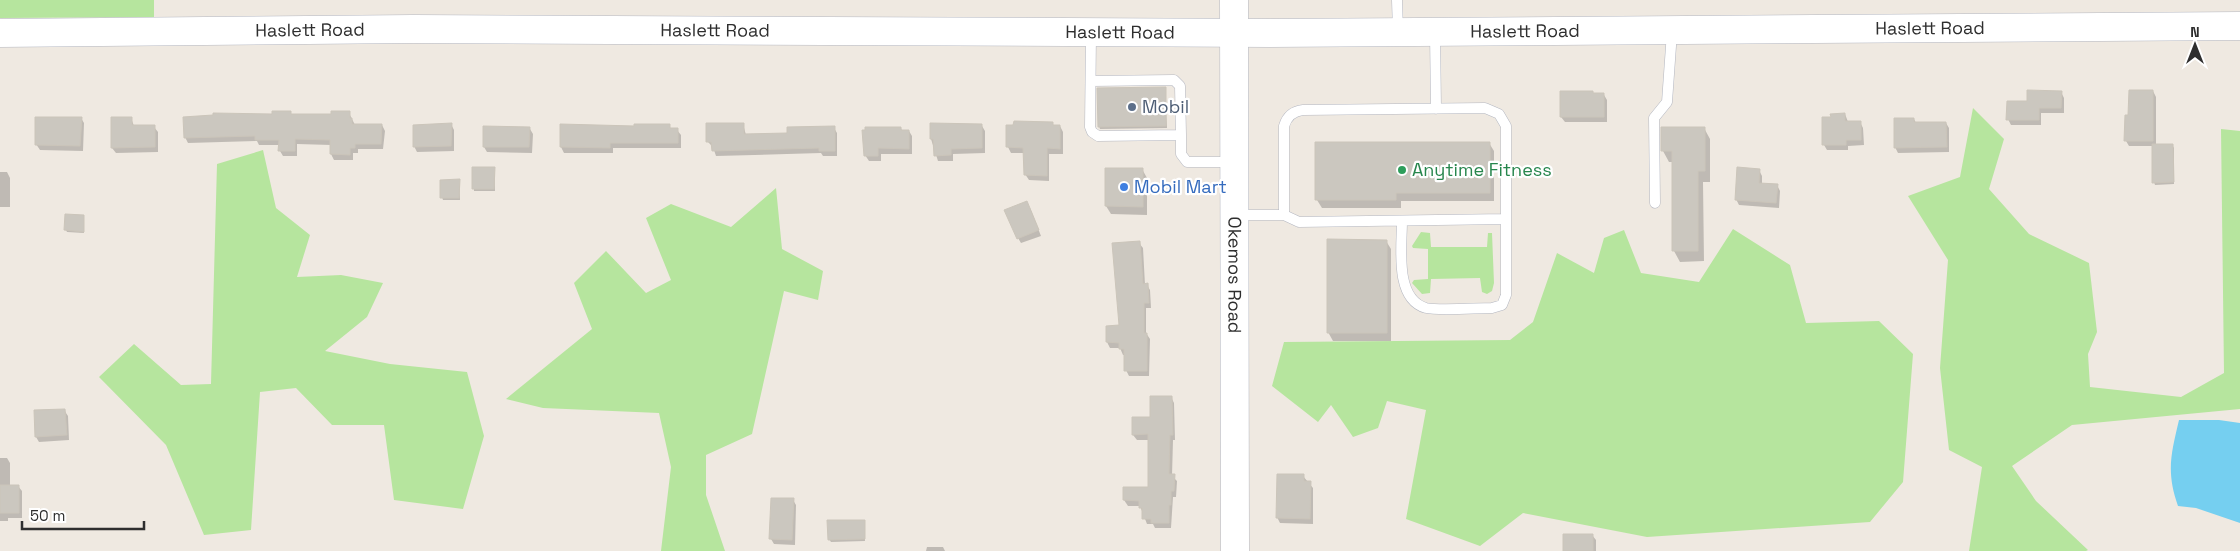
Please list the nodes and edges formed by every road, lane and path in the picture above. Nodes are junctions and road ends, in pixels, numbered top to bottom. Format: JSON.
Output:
{"nodes":[{"id":1,"x":1234,"y":0,"type":"edge"},
{"id":2,"x":1397,"y":0,"type":"edge"},
{"id":3,"x":2240,"y":26,"type":"edge"},
{"id":4,"x":1672,"y":30,"type":"junction"},
{"id":5,"x":1398,"y":32,"type":"junction"},
{"id":6,"x":1435,"y":32,"type":"junction"},
{"id":7,"x":0,"y":33,"type":"edge"},
{"id":8,"x":1091,"y":33,"type":"junction"},
{"id":9,"x":1234,"y":33,"type":"junction"},
{"id":10,"x":1091,"y":81,"type":"junction"},
{"id":11,"x":1436,"y":109,"type":"junction"},
{"id":12,"x":1181,"y":135,"type":"junction"},
{"id":13,"x":1234,"y":162,"type":"junction"},
{"id":14,"x":1655,"y":203,"type":"dead end"},
{"id":15,"x":1234,"y":215,"type":"junction"},
{"id":16,"x":1284,"y":215,"type":"junction"},
{"id":17,"x":1506,"y":220,"type":"junction"},
{"id":18,"x":1402,"y":221,"type":"junction"},
{"id":19,"x":1235,"y":551,"type":"edge"}],
"edges":[{"from":1,"to":9,"type":"main road","name":"Okemos Road"},
{"from":2,"to":5,"type":"lane"},
{"from":3,"to":4,"type":"main road","name":"Haslett Road"},
{"from":4,"to":6,"type":"main road","name":"Haslett Road"},
{"from":4,"to":14,"type":"lane"},
{"from":5,"to":6,"type":"main road","name":"Haslett Road"},
{"from":5,"to":9,"type":"main road","name":"Haslett Road"},
{"from":6,"to":11,"type":"lane"},
{"from":7,"to":8,"type":"main road","name":"Haslett Road"},
{"from":8,"to":9,"type":"main road","name":"Haslett Road"},
{"from":8,"to":10,"type":"lane"},
{"from":9,"to":13,"type":"main road","name":"Okemos Road"},
{"from":10,"to":12,"type":"lane"},
{"from":10,"to":12,"type":"lane"},
{"from":11,"to":16,"type":"lane"},
{"from":11,"to":17,"type":"lane"},
{"from":12,"to":13,"type":"lane"},
{"from":13,"to":15,"type":"main road","name":"Okemos Road"},
{"from":15,"to":16,"type":"lane"},
{"from":15,"to":19,"type":"main road","name":"Okemos Road"},
{"from":16,"to":18,"type":"lane"},
{"from":17,"to":18,"type":"lane"},
{"from":17,"to":18,"type":"lane"}]}
